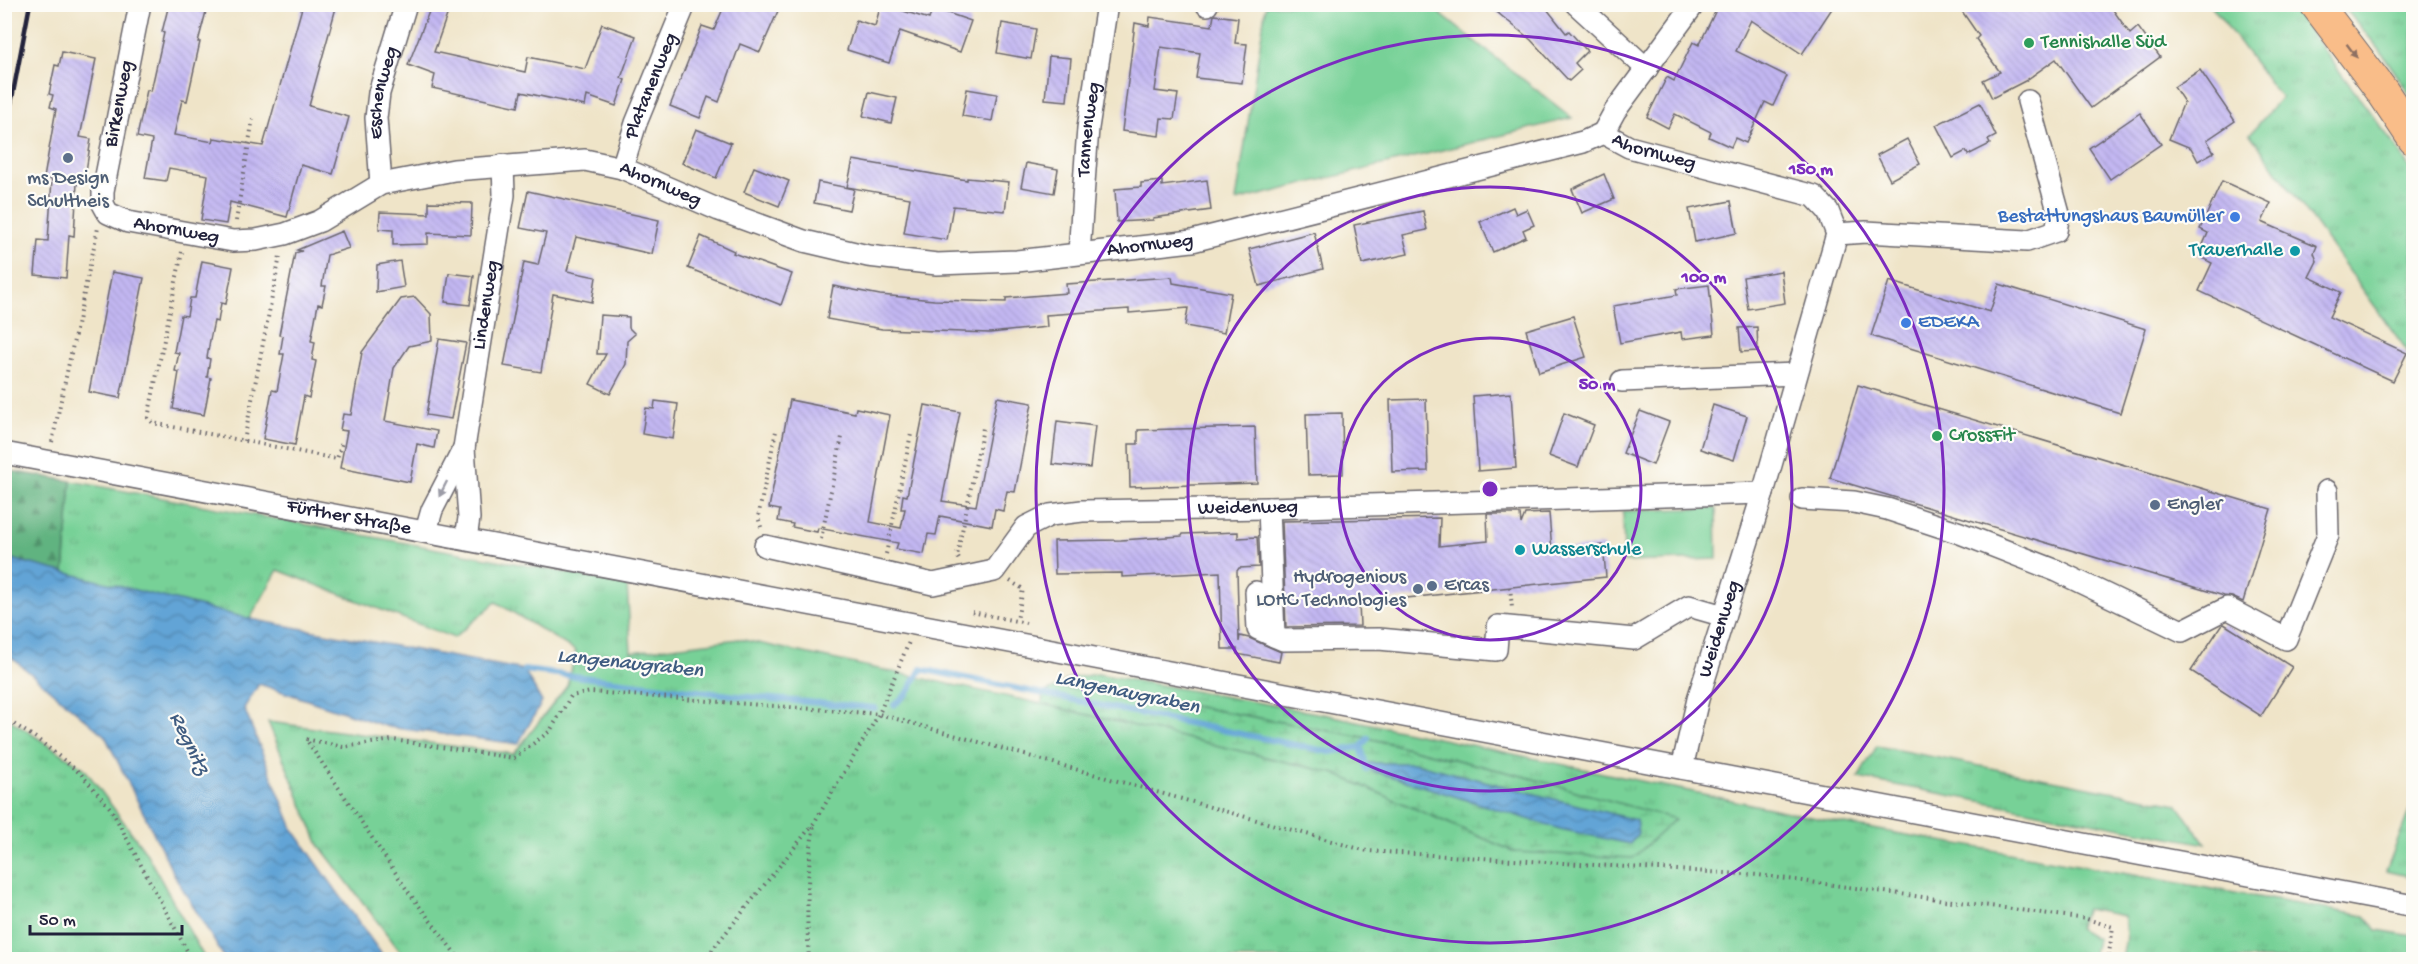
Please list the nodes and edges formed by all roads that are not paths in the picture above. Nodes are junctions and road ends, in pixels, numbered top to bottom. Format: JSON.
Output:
{"nodes":[{"id":1,"x":140,"y":4,"type":"edge"},
{"id":2,"x":406,"y":4,"type":"edge"},
{"id":3,"x":685,"y":4,"type":"edge"},
{"id":4,"x":1107,"y":4,"type":"edge"},
{"id":5,"x":1576,"y":4,"type":"edge"},
{"id":6,"x":1694,"y":4,"type":"edge"},
{"id":7,"x":2316,"y":4,"type":"edge"},
{"id":8,"x":1647,"y":69,"type":"junction"},
{"id":9,"x":2028,"y":101,"type":"dead end"},
{"id":10,"x":1602,"y":133,"type":"junction"},
{"id":11,"x":2414,"y":139,"type":"edge"},
{"id":12,"x":503,"y":165,"type":"junction"},
{"id":13,"x":622,"y":168,"type":"junction"},
{"id":14,"x":381,"y":184,"type":"junction"},
{"id":15,"x":104,"y":204,"type":"joint"},
{"id":16,"x":1837,"y":234,"type":"junction"},
{"id":17,"x":1079,"y":254,"type":"junction"},
{"id":18,"x":1795,"y":375,"type":"junction"},
{"id":19,"x":1622,"y":381,"type":"dead end"},
{"id":20,"x":464,"y":448,"type":"junction"},
{"id":21,"x":4,"y":453,"type":"edge"},
{"id":22,"x":2327,"y":491,"type":"dead end"},
{"id":23,"x":1763,"y":493,"type":"junction"},
{"id":24,"x":1802,"y":499,"type":"dead end"},
{"id":25,"x":1269,"y":508,"type":"junction"},
{"id":26,"x":426,"y":531,"type":"junction"},
{"id":27,"x":466,"y":539,"type":"junction"},
{"id":28,"x":765,"y":546,"type":"road end"},
{"id":29,"x":1256,"y":592,"type":"dead end"},
{"id":30,"x":1724,"y":616,"type":"junction"},
{"id":31,"x":1274,"y":636,"type":"junction"},
{"id":32,"x":1682,"y":768,"type":"junction"},
{"id":33,"x":2414,"y":906,"type":"edge"}],
"edges":[{"from":1,"to":15,"type":"street","name":"Birkenweg"},
{"from":2,"to":14,"type":"street","name":"Eschenweg"},
{"from":3,"to":13,"type":"street","name":"Platanenweg"},
{"from":4,"to":17,"type":"street","name":"Tannenweg"},
{"from":5,"to":8,"type":"street"},
{"from":6,"to":8,"type":"street"},
{"from":7,"to":11,"type":"highway","one_way":true},
{"from":8,"to":10,"type":"street"},
{"from":9,"to":16,"type":"street"},
{"from":10,"to":16,"type":"street","name":"Ahornweg"},
{"from":10,"to":17,"type":"street","name":"Ahornweg"},
{"from":12,"to":13,"type":"street","name":"Ahornweg"},
{"from":12,"to":14,"type":"street","name":"Ahornweg"},
{"from":12,"to":20,"type":"street","name":"Lindenweg"},
{"from":13,"to":17,"type":"street","name":"Ahornweg"},
{"from":14,"to":15,"type":"street","name":"Ahornweg"},
{"from":16,"to":18,"type":"street","name":"Weidenweg"},
{"from":18,"to":19,"type":"street"},
{"from":18,"to":23,"type":"street","name":"Weidenweg"},
{"from":20,"to":26,"type":"street","name":"Lindenweg","one_way":true},
{"from":20,"to":27,"type":"street","name":"Lindenweg"},
{"from":21,"to":26,"type":"street","name":"Fürther Straße"},
{"from":22,"to":24,"type":"street"},
{"from":23,"to":25,"type":"street","name":"Weidenweg"},
{"from":23,"to":30,"type":"street","name":"Weidenweg"},
{"from":25,"to":28,"type":"street","name":"Weidenweg"},
{"from":25,"to":31,"type":"street"},
{"from":26,"to":27,"type":"street","name":"Fürther Straße"},
{"from":27,"to":32,"type":"street","name":"Fürther Straße"},
{"from":29,"to":31,"type":"street"},
{"from":30,"to":31,"type":"street"},
{"from":30,"to":32,"type":"street","name":"Weidenweg"},
{"from":32,"to":33,"type":"street","name":"Fürther Straße"}]}
